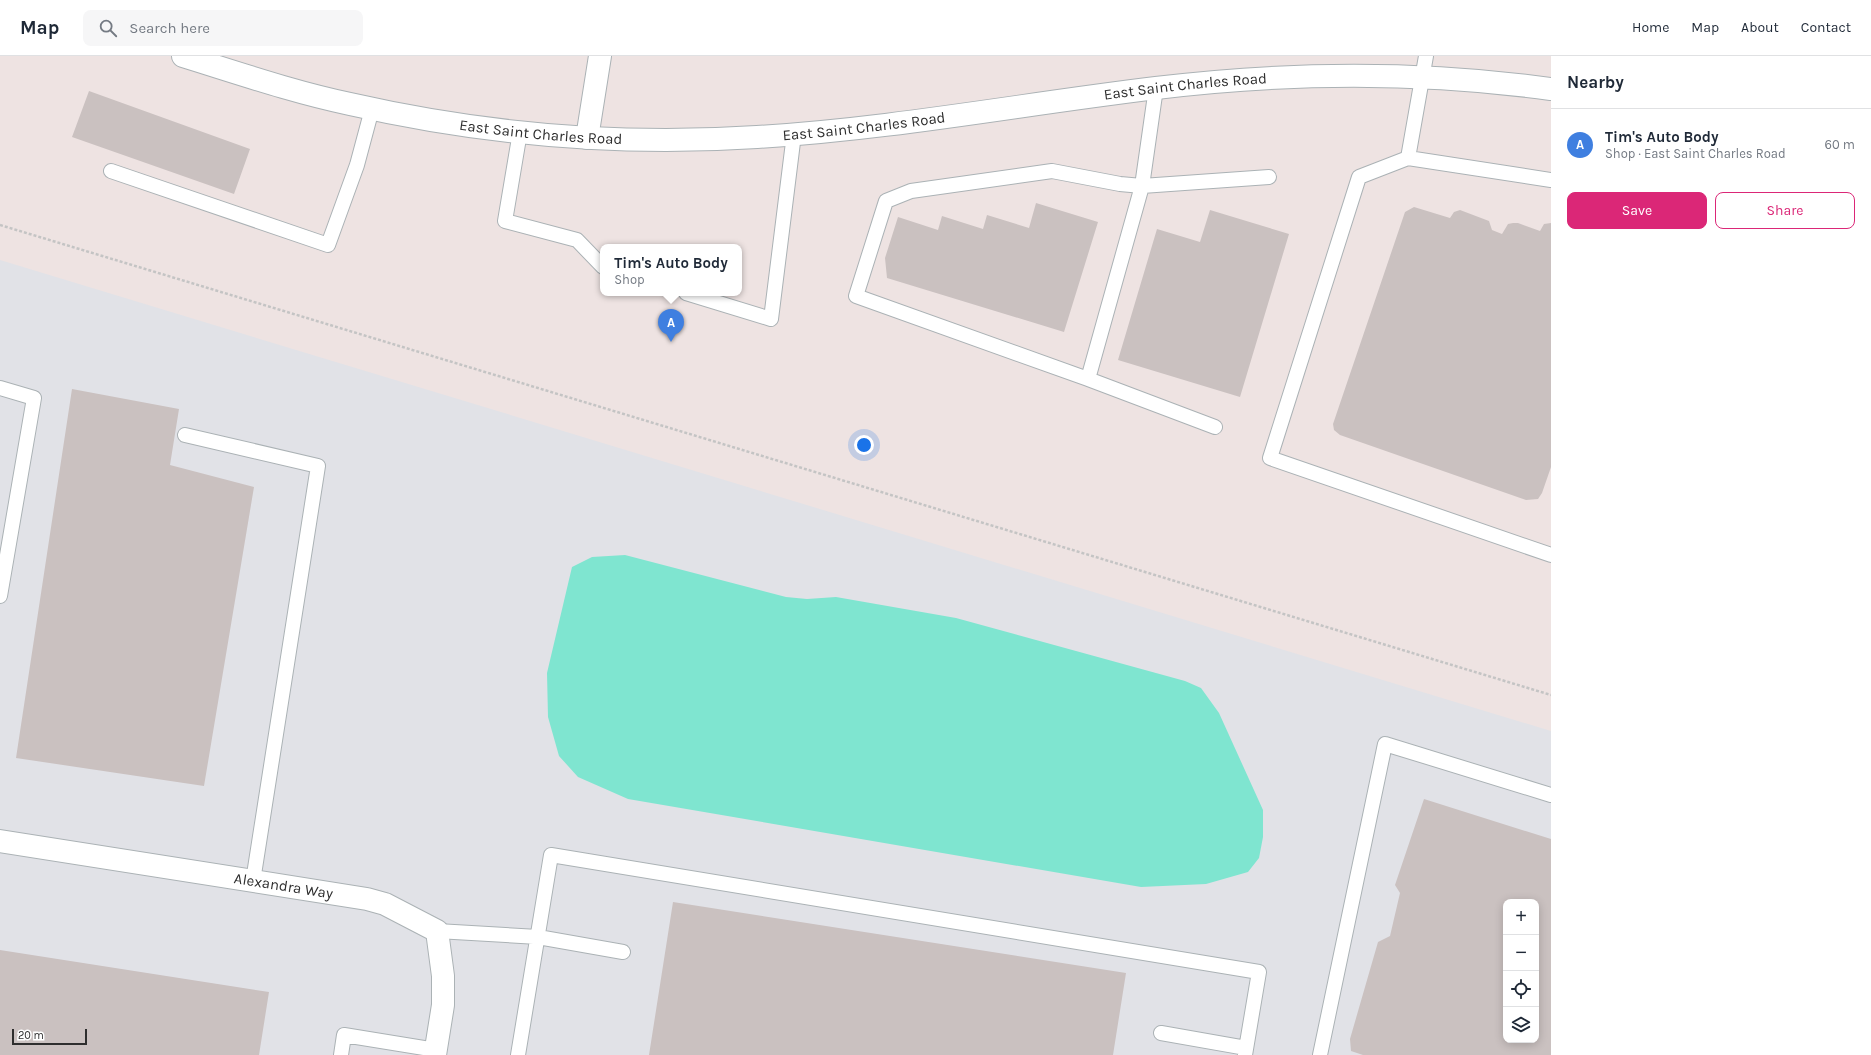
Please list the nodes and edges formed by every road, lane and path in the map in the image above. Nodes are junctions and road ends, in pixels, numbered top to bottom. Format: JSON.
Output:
{"nodes":[{"id":1,"x":183,"y":56,"type":"edge"},
{"id":2,"x":600,"y":56,"type":"edge"},
{"id":3,"x":1425,"y":66,"type":"edge"},
{"id":4,"x":1156,"y":88,"type":"junction"},
{"id":5,"x":1551,"y":89,"type":"edge"},
{"id":6,"x":372,"y":109,"type":"junction"},
{"id":7,"x":520,"y":132,"type":"junction"},
{"id":8,"x":794,"y":134,"type":"junction"},
{"id":9,"x":587,"y":138,"type":"junction"},
{"id":10,"x":1408,"y":158,"type":"junction"},
{"id":11,"x":111,"y":171,"type":"dead end"},
{"id":12,"x":1269,"y":177,"type":"dead end"},
{"id":13,"x":1551,"y":180,"type":"edge"},
{"id":14,"x":1142,"y":186,"type":"junction"},
{"id":15,"x":0,"y":225,"type":"edge"},
{"id":16,"x":600,"y":264,"type":"edge"},
{"id":17,"x":696,"y":296,"type":"edge"},
{"id":18,"x":1088,"y":379,"type":"junction"},
{"id":19,"x":0,"y":388,"type":"edge"},
{"id":20,"x":1216,"y":428,"type":"dead end"},
{"id":21,"x":185,"y":434,"type":"dead end"},
{"id":22,"x":1551,"y":555,"type":"edge"},
{"id":23,"x":0,"y":596,"type":"edge"},
{"id":24,"x":1551,"y":695,"type":"edge"},
{"id":25,"x":1551,"y":795,"type":"edge"},
{"id":26,"x":0,"y":841,"type":"edge"},
{"id":27,"x":253,"y":880,"type":"junction"},
{"id":28,"x":437,"y":931,"type":"junction"},
{"id":29,"x":538,"y":937,"type":"junction"},
{"id":30,"x":623,"y":952,"type":"dead end"},
{"id":31,"x":1161,"y":1033,"type":"dead end"},
{"id":32,"x":1246,"y":1051,"type":"edge"},
{"id":33,"x":436,"y":1053,"type":"edge"},
{"id":34,"x":341,"y":1055,"type":"edge"},
{"id":35,"x":518,"y":1055,"type":"edge"},
{"id":36,"x":1320,"y":1055,"type":"edge"}],
"edges":[{"from":1,"to":6,"type":"street","name":"East Saint Charles Road"},
{"from":2,"to":9,"type":"street"},
{"from":3,"to":4,"type":"street","name":"East Saint Charles Road"},
{"from":3,"to":5,"type":"street","name":"East Saint Charles Road"},
{"from":3,"to":10,"type":"lane"},
{"from":4,"to":8,"type":"street","name":"East Saint Charles Road"},
{"from":4,"to":14,"type":"lane"},
{"from":6,"to":7,"type":"street","name":"East Saint Charles Road"},
{"from":6,"to":11,"type":"lane"},
{"from":7,"to":9,"type":"street","name":"East Saint Charles Road"},
{"from":7,"to":16,"type":"lane"},
{"from":8,"to":9,"type":"street","name":"East Saint Charles Road"},
{"from":8,"to":17,"type":"lane"},
{"from":10,"to":13,"type":"lane"},
{"from":10,"to":22,"type":"lane"},
{"from":12,"to":14,"type":"lane"},
{"from":14,"to":18,"type":"lane"},
{"from":14,"to":18,"type":"lane"},
{"from":15,"to":24,"type":"path"},
{"from":18,"to":20,"type":"lane"},
{"from":19,"to":23,"type":"lane"},
{"from":21,"to":27,"type":"lane"},
{"from":25,"to":36,"type":"lane"},
{"from":26,"to":27,"type":"street","name":"Alexandra Way"},
{"from":27,"to":28,"type":"street","name":"Alexandra Way"},
{"from":28,"to":29,"type":"lane"},
{"from":28,"to":33,"type":"street"},
{"from":29,"to":30,"type":"lane"},
{"from":29,"to":32,"type":"lane"},
{"from":29,"to":35,"type":"lane"},
{"from":31,"to":32,"type":"lane"},
{"from":33,"to":34,"type":"lane"}]}
